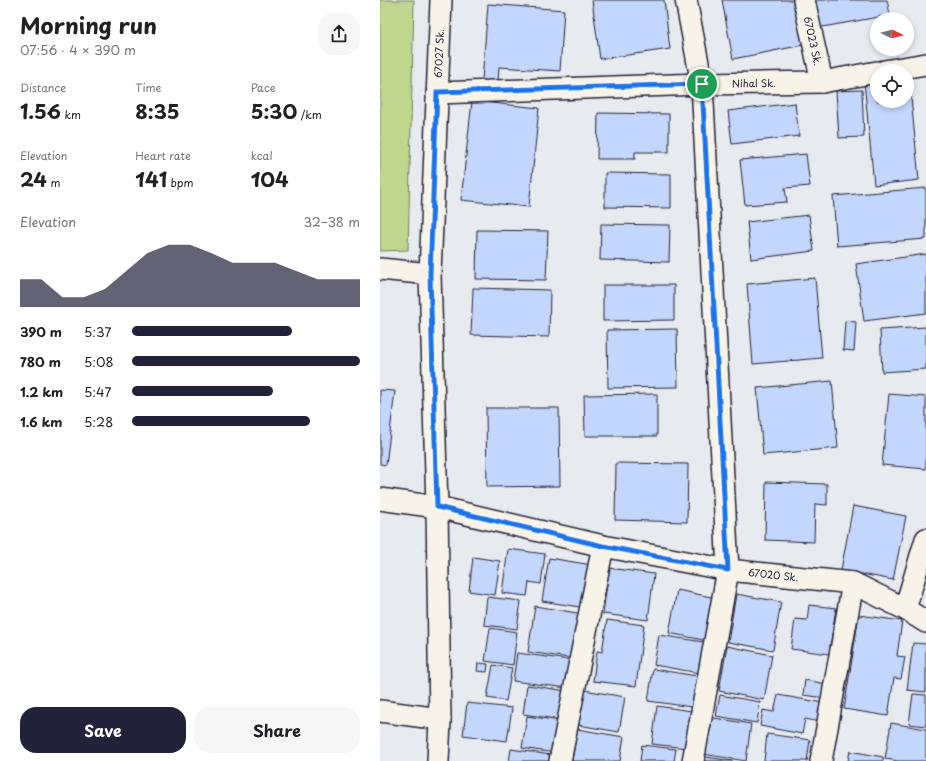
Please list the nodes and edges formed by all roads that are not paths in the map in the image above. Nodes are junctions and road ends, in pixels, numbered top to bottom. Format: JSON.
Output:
{"nodes":[{"id":1,"x":441,"y":0,"type":"edge"},
{"id":2,"x":686,"y":0,"type":"edge"},
{"id":3,"x":804,"y":0,"type":"edge"},
{"id":4,"x":926,"y":64,"type":"edge"},
{"id":5,"x":914,"y":66,"type":"edge"},
{"id":6,"x":870,"y":73,"type":"edge"},
{"id":7,"x":822,"y":82,"type":"junction"},
{"id":8,"x":702,"y":84,"type":"junction"},
{"id":9,"x":437,"y":92,"type":"junction"},
{"id":10,"x":380,"y":269,"type":"edge"},
{"id":11,"x":430,"y":274,"type":"junction"},
{"id":12,"x":380,"y":499,"type":"edge"},
{"id":13,"x":437,"y":507,"type":"junction"},
{"id":14,"x":603,"y":546,"type":"junction"},
{"id":15,"x":924,"y":549,"type":"edge"},
{"id":16,"x":728,"y":570,"type":"junction"},
{"id":17,"x":853,"y":583,"type":"junction"},
{"id":18,"x":905,"y":609,"type":"junction"},
{"id":19,"x":926,"y":622,"type":"edge"},
{"id":20,"x":380,"y":711,"type":"edge"},
{"id":21,"x":440,"y":719,"type":"junction"},
{"id":22,"x":438,"y":761,"type":"edge"},
{"id":23,"x":560,"y":761,"type":"edge"},
{"id":24,"x":693,"y":761,"type":"edge"},
{"id":25,"x":820,"y":761,"type":"edge"}],
"edges":[{"from":1,"to":9,"type":"street","name":"67027 Sk."},
{"from":2,"to":8,"type":"street"},
{"from":3,"to":7,"type":"street","name":"67023 Sk."},
{"from":4,"to":5,"type":"street"},
{"from":6,"to":7,"type":"street","name":"Nihal Sk."},
{"from":7,"to":8,"type":"street","name":"Nihal Sk."},
{"from":8,"to":9,"type":"street","name":"Nihal Sk."},
{"from":8,"to":16,"type":"street"},
{"from":9,"to":11,"type":"street","name":"67027 Sk."},
{"from":10,"to":11,"type":"street"},
{"from":11,"to":13,"type":"street","name":"67027 Sk."},
{"from":12,"to":13,"type":"street","name":"67020 Sk."},
{"from":13,"to":14,"type":"street","name":"67020 Sk."},
{"from":13,"to":21,"type":"street","name":"67027 Sk."},
{"from":14,"to":16,"type":"street","name":"67020 Sk."},
{"from":14,"to":23,"type":"street"},
{"from":15,"to":18,"type":"street"},
{"from":16,"to":17,"type":"street","name":"67020 Sk."},
{"from":16,"to":24,"type":"street"},
{"from":17,"to":18,"type":"street"},
{"from":17,"to":25,"type":"street"},
{"from":18,"to":19,"type":"street"},
{"from":20,"to":21,"type":"street"},
{"from":21,"to":22,"type":"street","name":"67027 Sk."}]}
